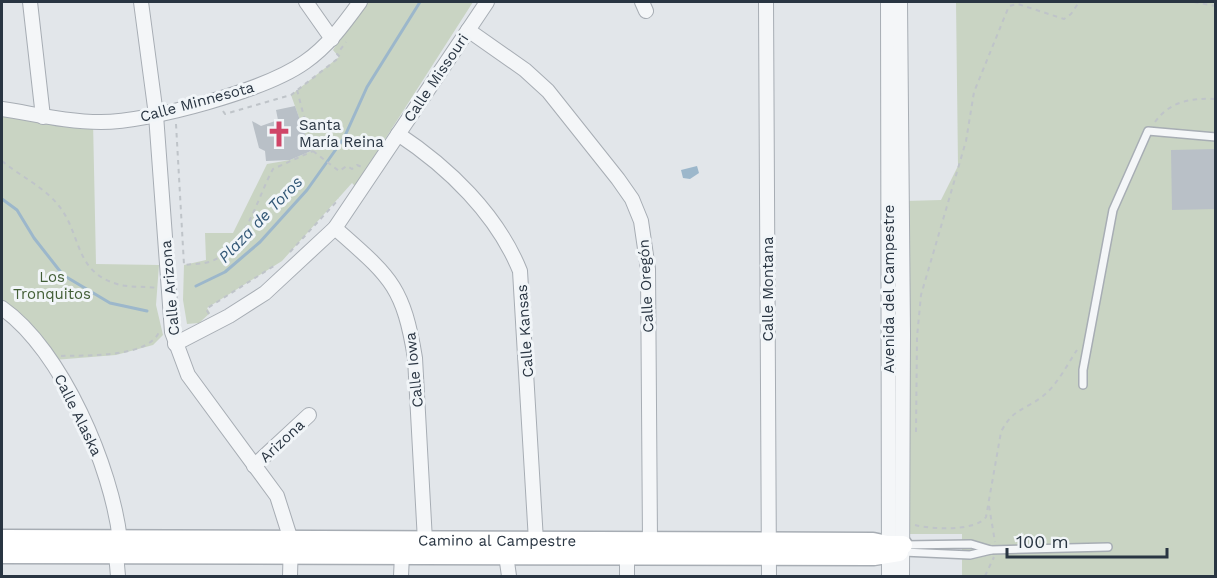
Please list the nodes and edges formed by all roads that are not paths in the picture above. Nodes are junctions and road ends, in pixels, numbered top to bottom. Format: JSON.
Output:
{"nodes":[{"id":1,"x":30,"y":2,"type":"edge"},
{"id":2,"x":141,"y":2,"type":"edge"},
{"id":3,"x":306,"y":2,"type":"edge"},
{"id":4,"x":360,"y":2,"type":"edge"},
{"id":5,"x":487,"y":2,"type":"edge"},
{"id":6,"x":766,"y":2,"type":"edge"},
{"id":7,"x":888,"y":2,"type":"edge"},
{"id":8,"x":900,"y":2,"type":"edge"},
{"id":9,"x":468,"y":30,"type":"junction"},
{"id":10,"x":332,"y":39,"type":"junction"},
{"id":11,"x":2,"y":109,"type":"edge"},
{"id":12,"x":156,"y":115,"type":"junction"},
{"id":13,"x":43,"y":117,"type":"junction"},
{"id":14,"x":895,"y":133,"type":"junction"},
{"id":15,"x":398,"y":134,"type":"junction"},
{"id":16,"x":1215,"y":137,"type":"edge"},
{"id":17,"x":335,"y":228,"type":"junction"},
{"id":18,"x":2,"y":308,"type":"edge"},
{"id":19,"x":175,"y":344,"type":"junction"},
{"id":20,"x":1083,"y":385,"type":"dead end"},
{"id":21,"x":309,"y":415,"type":"dead end"},
{"id":22,"x":254,"y":466,"type":"junction"},
{"id":23,"x":2,"y":539,"type":"edge"},
{"id":24,"x":426,"y":541,"type":"junction"},
{"id":25,"x":536,"y":541,"type":"junction"},
{"id":26,"x":650,"y":541,"type":"junction"},
{"id":27,"x":118,"y":547,"type":"junction"},
{"id":28,"x":291,"y":547,"type":"junction"},
{"id":29,"x":1108,"y":547,"type":"dead end"},
{"id":30,"x":769,"y":549,"type":"junction"},
{"id":31,"x":895,"y":549,"type":"junction"},
{"id":32,"x":994,"y":551,"type":"junction"},
{"id":33,"x":2,"y":554,"type":"edge"},
{"id":34,"x":402,"y":555,"type":"junction"},
{"id":35,"x":506,"y":555,"type":"junction"},
{"id":36,"x":627,"y":556,"type":"junction"},
{"id":37,"x":118,"y":576,"type":"edge"},
{"id":38,"x":290,"y":576,"type":"edge"},
{"id":39,"x":401,"y":576,"type":"edge"},
{"id":40,"x":509,"y":576,"type":"edge"},
{"id":41,"x":627,"y":576,"type":"edge"},
{"id":42,"x":769,"y":576,"type":"edge"},
{"id":43,"x":889,"y":576,"type":"edge"},
{"id":44,"x":902,"y":576,"type":"edge"}],
"edges":[{"from":1,"to":13,"type":"street"},
{"from":2,"to":12,"type":"street","name":"Calle Arizona"},
{"from":3,"to":10,"type":"street"},
{"from":4,"to":10,"type":"street","name":"Calle Minnesota"},
{"from":5,"to":9,"type":"street","name":"Calle Missouri"},
{"from":6,"to":30,"type":"street","name":"Calle Montana"},
{"from":7,"to":14,"type":"street","name":"Avenida del Campestre"},
{"from":8,"to":14,"type":"street","name":"Avenida del Campestre"},
{"from":9,"to":15,"type":"street","name":"Calle Missouri"},
{"from":9,"to":26,"type":"street","name":"Calle Oregón"},
{"from":10,"to":12,"type":"street","name":"Calle Minnesota"},
{"from":11,"to":13,"type":"street","name":"Calle Minnesota"},
{"from":12,"to":13,"type":"street","name":"Calle Minnesota"},
{"from":12,"to":19,"type":"street","name":"Calle Arizona"},
{"from":14,"to":31,"type":"street","name":"Avenida del Campestre"},
{"from":15,"to":17,"type":"street","name":"Calle Missouri"},
{"from":15,"to":25,"type":"street","name":"Calle Kansas"},
{"from":16,"to":20,"type":"lane"},
{"from":17,"to":19,"type":"street","name":"Calle Missouri"},
{"from":17,"to":24,"type":"street","name":"Calle Iowa"},
{"from":18,"to":27,"type":"street","name":"Calle Alaska"},
{"from":19,"to":22,"type":"street","name":"Calle Arizona"},
{"from":21,"to":22,"type":"street","name":"Arizona"},
{"from":22,"to":28,"type":"street","name":"Calle Arizona"},
{"from":23,"to":27,"type":"street","name":"Camino al Campestre"},
{"from":24,"to":25,"type":"street","name":"Camino al Campestre"},
{"from":24,"to":28,"type":"street","name":"Camino al Campestre"},
{"from":25,"to":26,"type":"street","name":"Camino al Campestre"},
{"from":26,"to":30,"type":"street","name":"Camino al Campestre"},
{"from":27,"to":28,"type":"street","name":"Camino al Campestre"},
{"from":27,"to":33,"type":"street","name":"Camino al Campestre"},
{"from":27,"to":37,"type":"street","name":"Calle Alaska"},
{"from":28,"to":34,"type":"street","name":"Camino al Campestre"},
{"from":28,"to":38,"type":"street","name":"Calle Arizona"},
{"from":29,"to":32,"type":"lane","name":"Camino al Campestre"},
{"from":30,"to":31,"type":"street","name":"Camino al Campestre"},
{"from":30,"to":36,"type":"street","name":"Camino al Campestre"},
{"from":30,"to":42,"type":"street","name":"Calle Montana"},
{"from":31,"to":32,"type":"lane","name":"Camino al Campestre"},
{"from":31,"to":32,"type":"lane","name":"Camino al Campestre"},
{"from":31,"to":43,"type":"street","name":"Avenida del Campestre"},
{"from":31,"to":44,"type":"street","name":"Avenida del Campestre"},
{"from":34,"to":35,"type":"street","name":"Camino al Campestre"},
{"from":34,"to":39,"type":"street"},
{"from":35,"to":36,"type":"street","name":"Camino al Campestre"},
{"from":35,"to":40,"type":"street"},
{"from":36,"to":41,"type":"street"}]}
